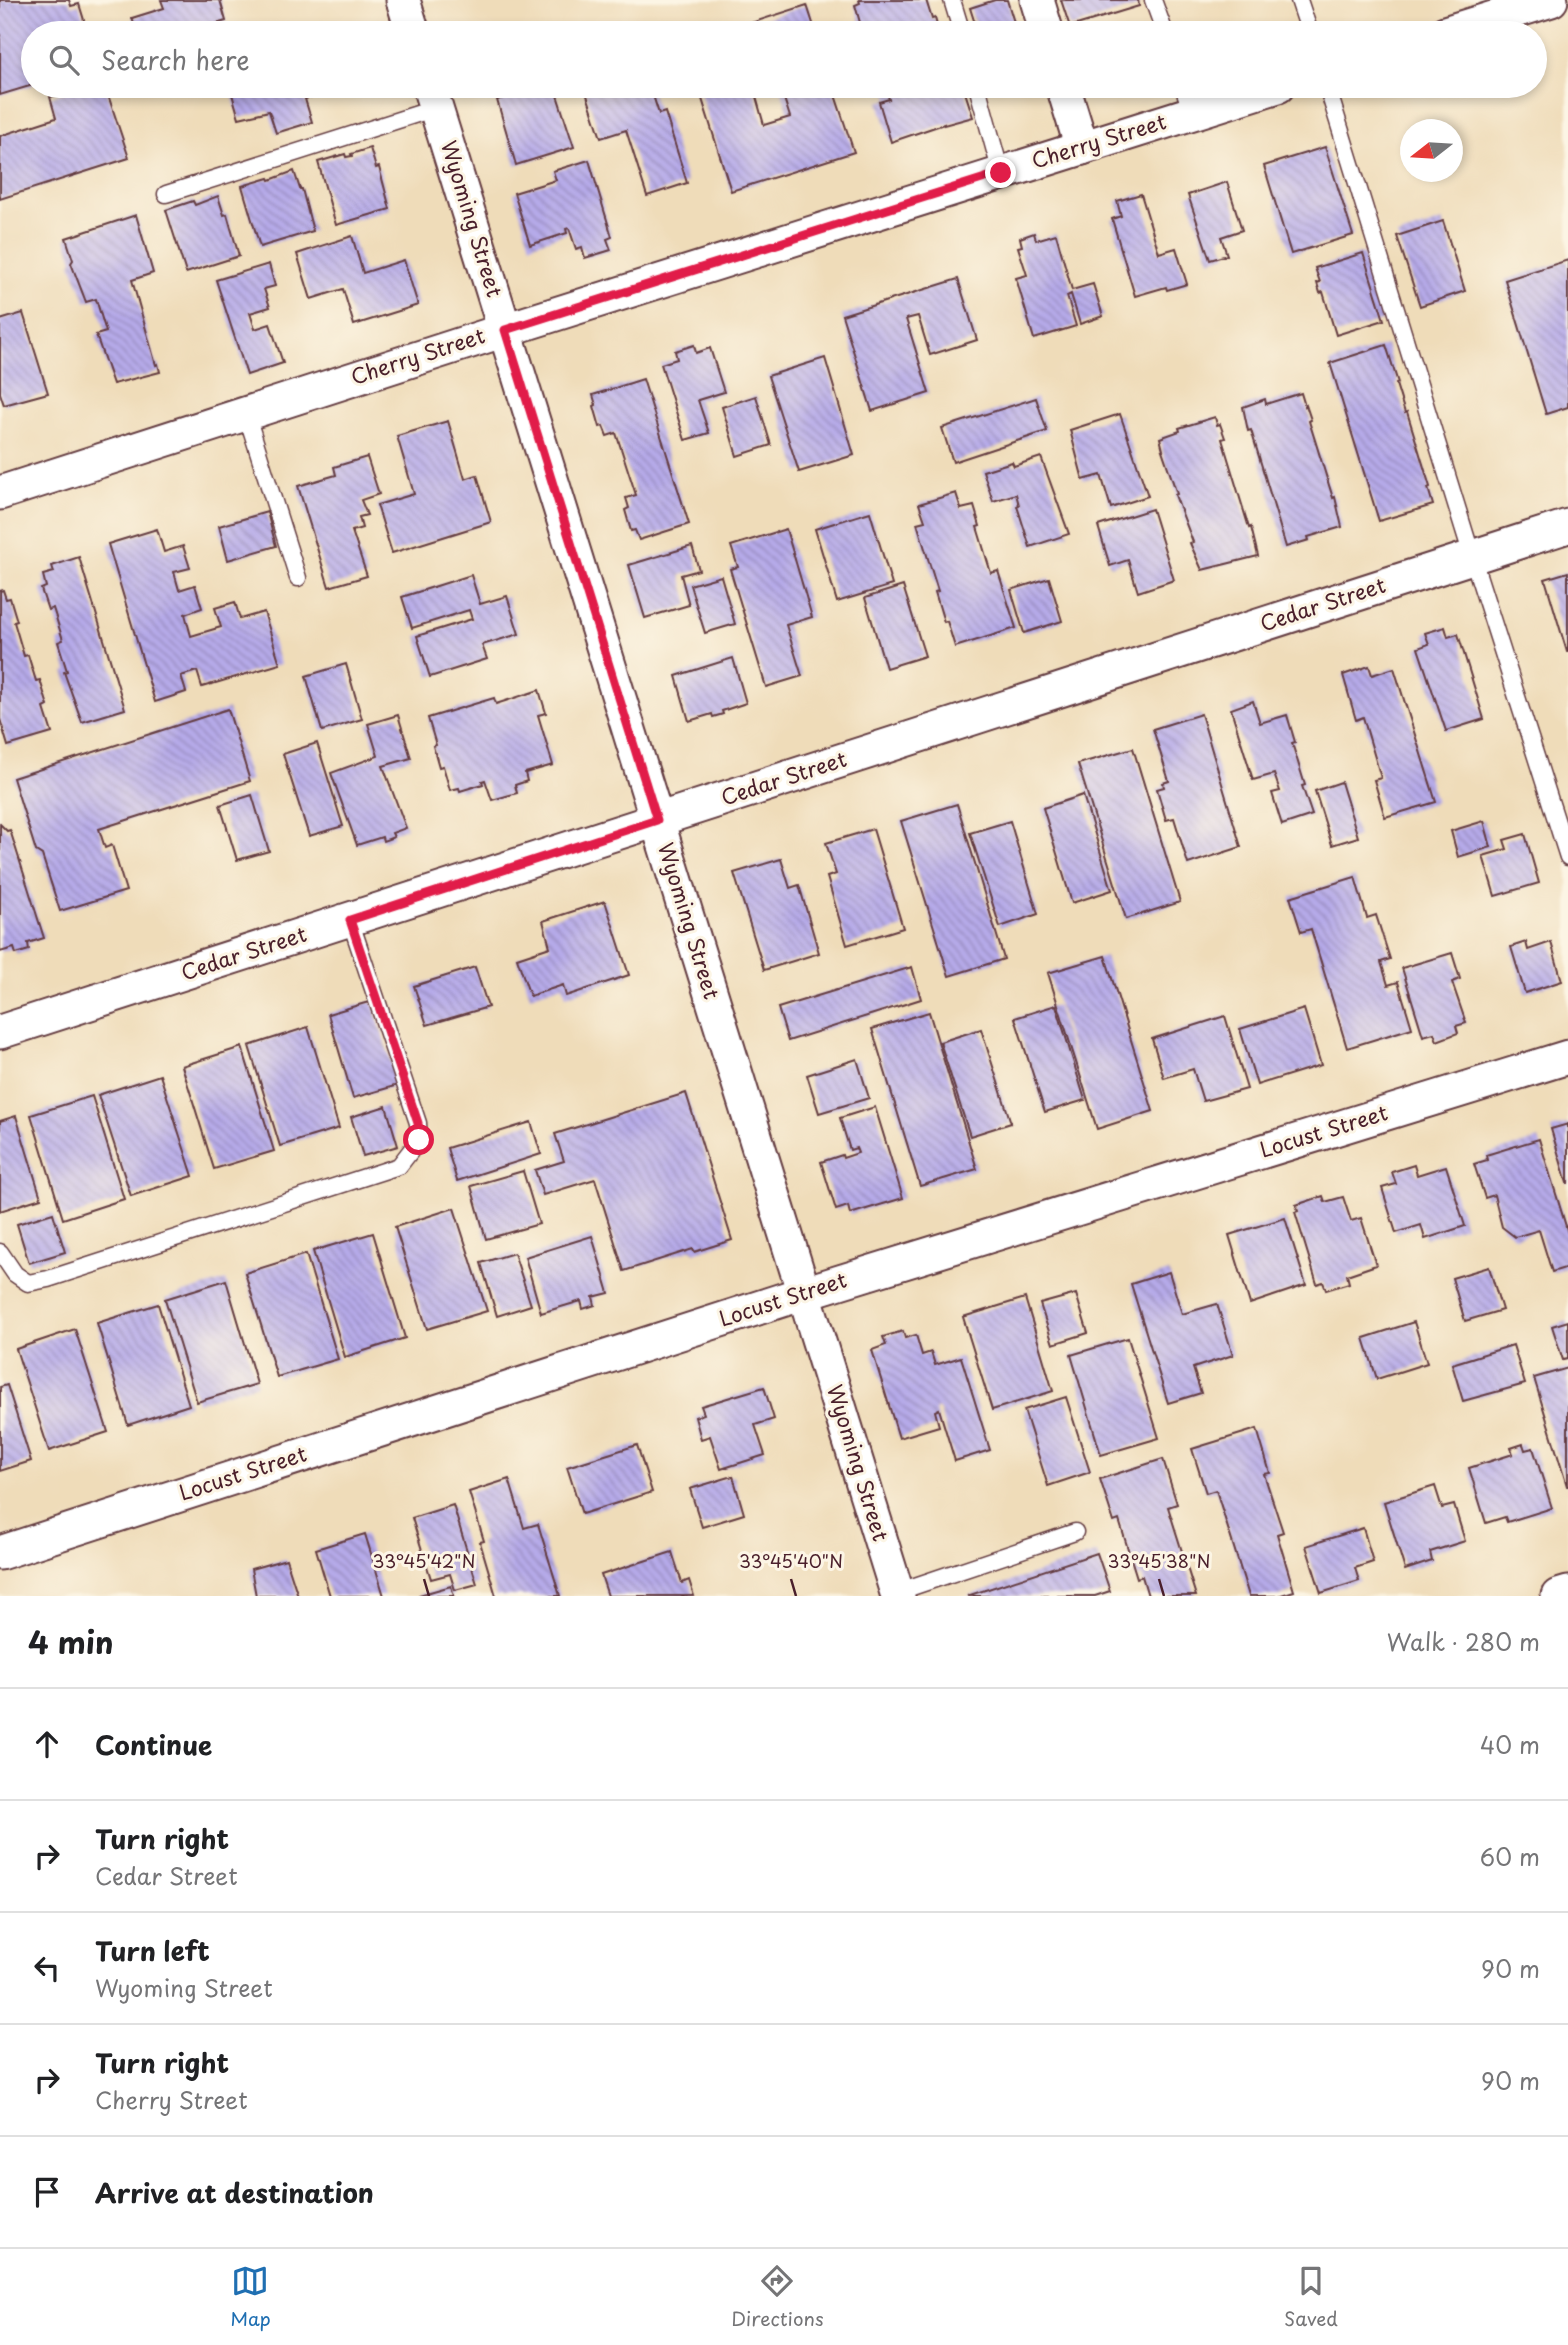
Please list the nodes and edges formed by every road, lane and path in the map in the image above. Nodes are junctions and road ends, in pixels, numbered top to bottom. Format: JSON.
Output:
{"nodes":[{"id":1,"x":403,"y":0,"type":"edge"},
{"id":2,"x":952,"y":0,"type":"edge"},
{"id":3,"x":1037,"y":0,"type":"edge"},
{"id":4,"x":1153,"y":0,"type":"edge"},
{"id":5,"x":1299,"y":0,"type":"edge"},
{"id":6,"x":1551,"y":0,"type":"edge"},
{"id":7,"x":409,"y":21,"type":"edge"},
{"id":8,"x":958,"y":21,"type":"edge"},
{"id":9,"x":1043,"y":21,"type":"edge"},
{"id":10,"x":1161,"y":21,"type":"edge"},
{"id":11,"x":1306,"y":21,"type":"edge"},
{"id":12,"x":1484,"y":21,"type":"edge"},
{"id":13,"x":430,"y":98,"type":"edge"},
{"id":14,"x":433,"y":98,"type":"edge"},
{"id":15,"x":980,"y":98,"type":"edge"},
{"id":16,"x":1067,"y":98,"type":"edge"},
{"id":17,"x":1331,"y":98,"type":"edge"},
{"id":18,"x":1187,"y":99,"type":"edge"},
{"id":19,"x":1082,"y":148,"type":"junction"},
{"id":20,"x":1001,"y":173,"type":"junction"},
{"id":21,"x":166,"y":194,"type":"dead end"},
{"id":22,"x":505,"y":330,"type":"junction"},
{"id":23,"x":246,"y":413,"type":"junction"},
{"id":24,"x":0,"y":493,"type":"edge"},
{"id":25,"x":1568,"y":526,"type":"edge"},
{"id":26,"x":1472,"y":556,"type":"junction"},
{"id":27,"x":298,"y":578,"type":"dead end"},
{"id":28,"x":657,"y":820,"type":"junction"},
{"id":29,"x":1568,"y":857,"type":"edge"},
{"id":30,"x":350,"y":920,"type":"junction"},
{"id":31,"x":0,"y":1032,"type":"edge"},
{"id":32,"x":1568,"y":1057,"type":"edge"},
{"id":33,"x":0,"y":1252,"type":"edge"},
{"id":34,"x":804,"y":1293,"type":"junction"},
{"id":35,"x":1075,"y":1532,"type":"dead end"},
{"id":36,"x":0,"y":1553,"type":"edge"},
{"id":37,"x":1568,"y":1593,"type":"edge"},
{"id":38,"x":898,"y":1594,"type":"edge"},
{"id":39,"x":1558,"y":1596,"type":"edge"}],
"edges":[{"from":1,"to":7,"type":"street"},
{"from":2,"to":8,"type":"lane"},
{"from":3,"to":9,"type":"street"},
{"from":4,"to":10,"type":"lane"},
{"from":5,"to":11,"type":"lane"},
{"from":6,"to":12,"type":"street"},
{"from":13,"to":21,"type":"lane"},
{"from":14,"to":22,"type":"street","name":"Wyoming Street"},
{"from":15,"to":20,"type":"lane"},
{"from":16,"to":19,"type":"street"},
{"from":17,"to":26,"type":"lane"},
{"from":18,"to":19,"type":"street","name":"Cherry Street"},
{"from":19,"to":20,"type":"street","name":"Cherry Street"},
{"from":20,"to":22,"type":"street","name":"Cherry Street"},
{"from":22,"to":23,"type":"street","name":"Cherry Street"},
{"from":22,"to":28,"type":"street","name":"Wyoming Street"},
{"from":23,"to":24,"type":"street","name":"Cherry Street"},
{"from":23,"to":27,"type":"lane"},
{"from":25,"to":26,"type":"street","name":"Cedar Street"},
{"from":26,"to":28,"type":"street","name":"Cedar Street"},
{"from":26,"to":29,"type":"lane"},
{"from":28,"to":30,"type":"street","name":"Cedar Street"},
{"from":28,"to":34,"type":"street","name":"Wyoming Street"},
{"from":30,"to":31,"type":"street","name":"Cedar Street"},
{"from":30,"to":33,"type":"lane"},
{"from":32,"to":34,"type":"street","name":"Locust Street"},
{"from":34,"to":36,"type":"street","name":"Locust Street"},
{"from":34,"to":38,"type":"street","name":"Wyoming Street"},
{"from":35,"to":38,"type":"lane"},
{"from":37,"to":39,"type":"street"}]}
